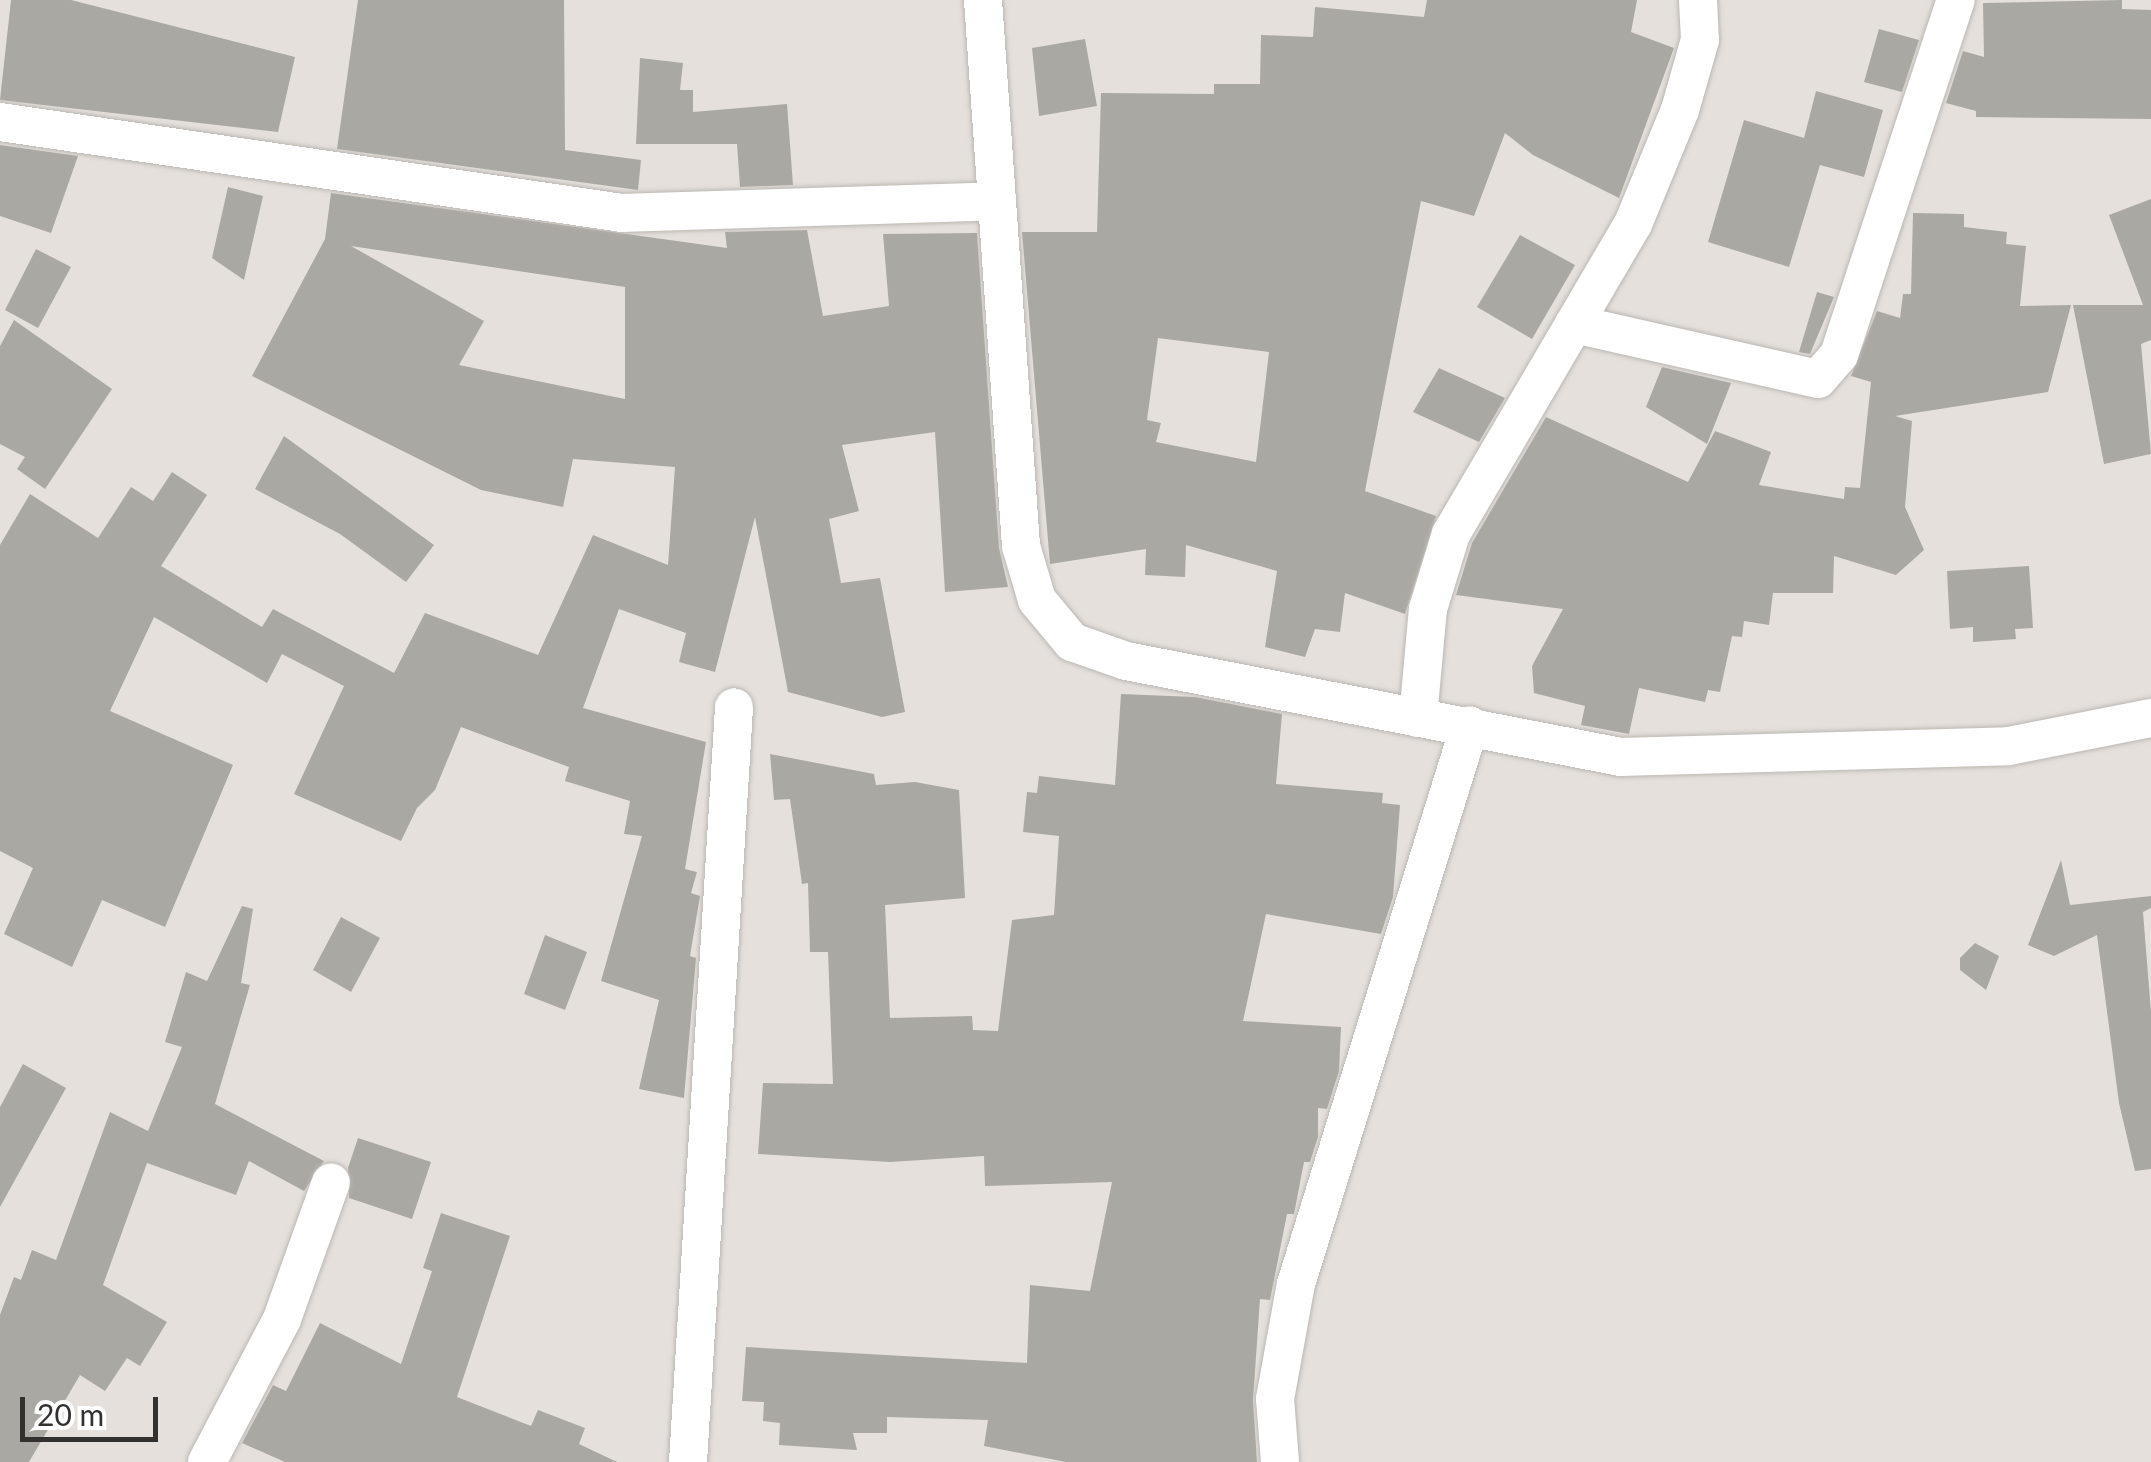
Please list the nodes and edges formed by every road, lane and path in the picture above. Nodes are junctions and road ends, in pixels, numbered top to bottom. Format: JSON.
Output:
{"nodes":[{"id":1,"x":984,"y":0,"type":"edge"},
{"id":2,"x":1698,"y":0,"type":"edge"},
{"id":3,"x":1956,"y":0,"type":"edge"},
{"id":4,"x":0,"y":122,"type":"edge"},
{"id":5,"x":994,"y":201,"type":"junction"},
{"id":6,"x":1574,"y":324,"type":"junction"},
{"id":7,"x":734,"y":707,"type":"dead end"},
{"id":8,"x":1418,"y":718,"type":"junction"},
{"id":9,"x":2151,"y":718,"type":"edge"},
{"id":10,"x":1470,"y":725,"type":"junction"},
{"id":11,"x":331,"y":1182,"type":"dead end"},
{"id":12,"x":208,"y":1462,"type":"edge"},
{"id":13,"x":688,"y":1462,"type":"edge"},
{"id":14,"x":1280,"y":1462,"type":"edge"}],
"edges":[{"from":1,"to":5,"type":"street"},
{"from":2,"to":6,"type":"street"},
{"from":3,"to":6,"type":"street"},
{"from":4,"to":5,"type":"street"},
{"from":5,"to":8,"type":"street"},
{"from":6,"to":8,"type":"street"},
{"from":7,"to":13,"type":"street"},
{"from":8,"to":10,"type":"street"},
{"from":9,"to":10,"type":"street"},
{"from":10,"to":14,"type":"street"},
{"from":11,"to":12,"type":"street"}]}
